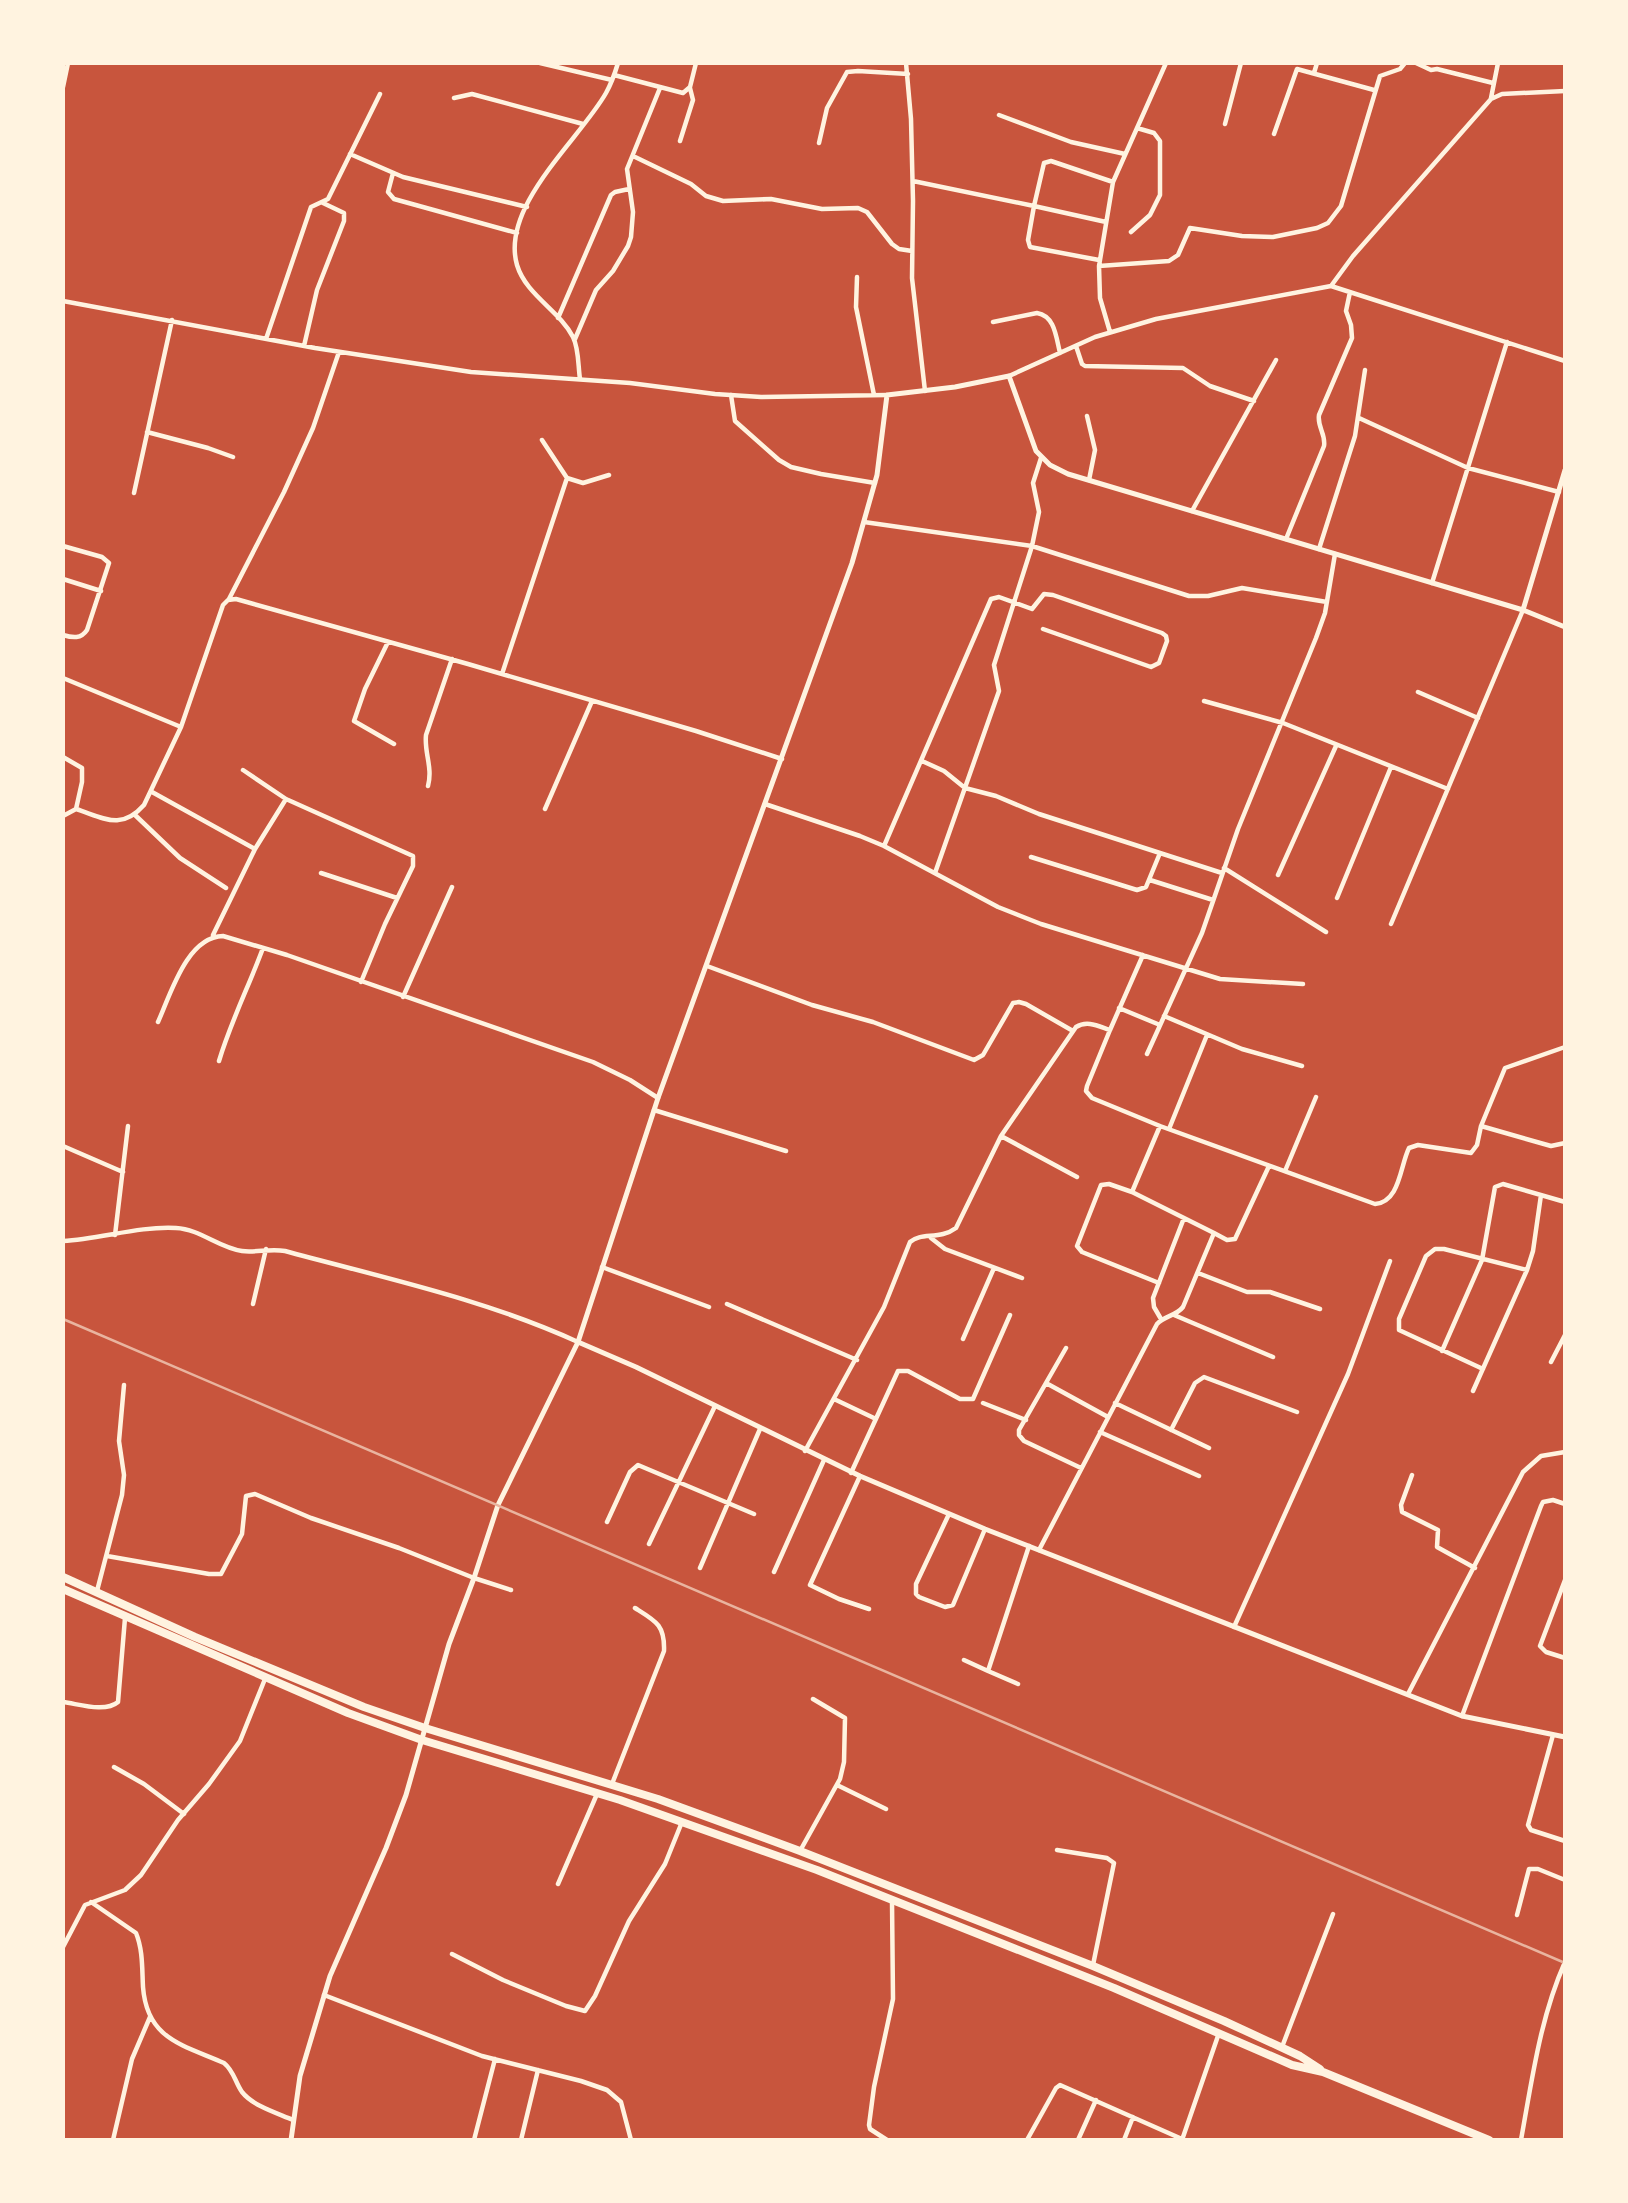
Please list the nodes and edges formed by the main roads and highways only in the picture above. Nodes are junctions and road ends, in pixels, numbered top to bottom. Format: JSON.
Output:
{"nodes":[{"id":1,"x":63,"y":1577,"type":"edge"},
{"id":2,"x":63,"y":1589,"type":"edge"},
{"id":3,"x":1324,"y":2072,"type":"junction"},
{"id":4,"x":1489,"y":2140,"type":"edge"}],
"edges":[{"from":1,"to":3,"type":"highway"},
{"from":2,"to":3,"type":"highway"},
{"from":3,"to":4,"type":"highway"}]}
